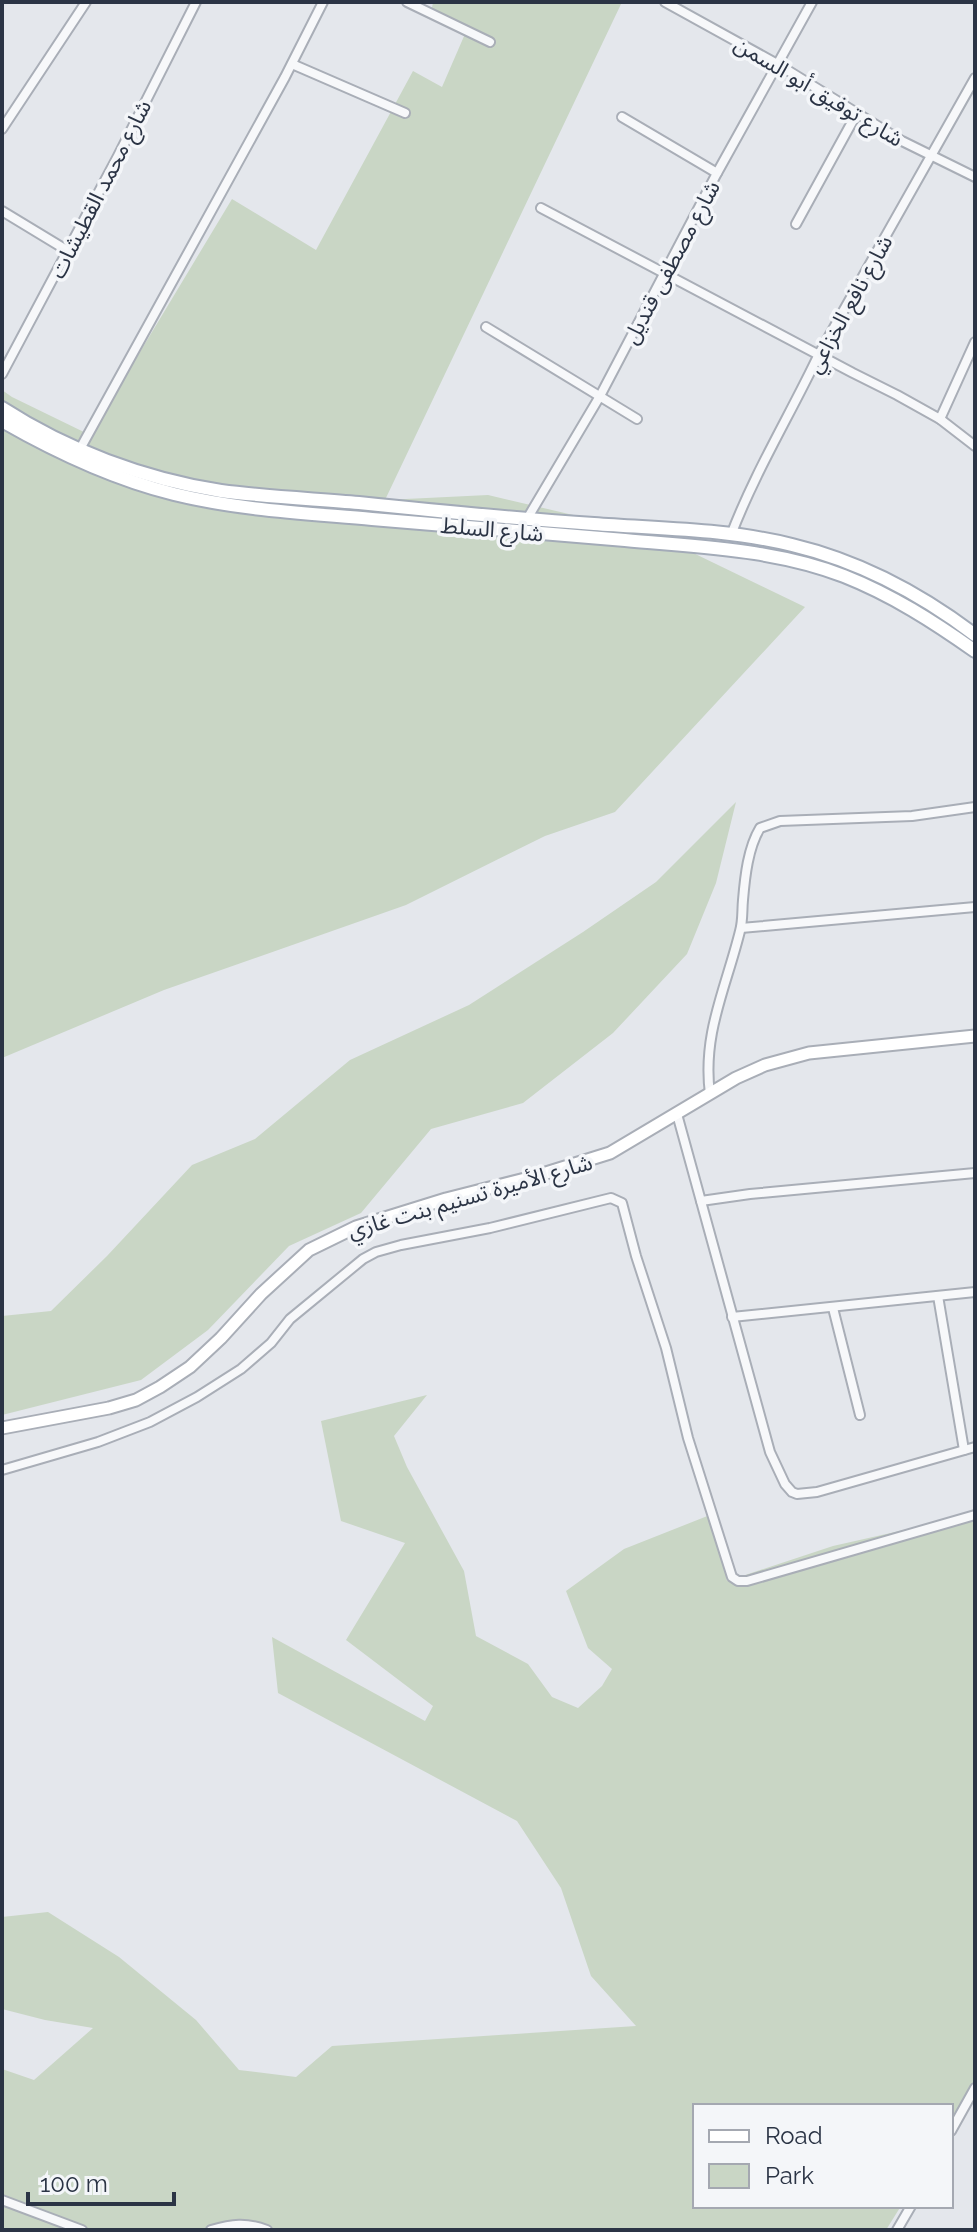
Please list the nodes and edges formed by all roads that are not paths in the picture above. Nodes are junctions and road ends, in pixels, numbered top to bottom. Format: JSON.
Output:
{"nodes":[{"id":1,"x":86,"y":2,"type":"edge"},
{"id":2,"x":196,"y":2,"type":"edge"},
{"id":3,"x":323,"y":2,"type":"edge"},
{"id":4,"x":407,"y":2,"type":"edge"},
{"id":5,"x":665,"y":2,"type":"edge"},
{"id":6,"x":812,"y":2,"type":"edge"},
{"id":7,"x":490,"y":42,"type":"dead end"},
{"id":8,"x":292,"y":64,"type":"junction"},
{"id":9,"x":779,"y":65,"type":"junction"},
{"id":10,"x":975,"y":78,"type":"edge"},
{"id":11,"x":405,"y":113,"type":"dead end"},
{"id":12,"x":857,"y":113,"type":"junction"},
{"id":13,"x":622,"y":117,"type":"dead end"},
{"id":14,"x":2,"y":129,"type":"edge"},
{"id":15,"x":932,"y":157,"type":"junction"},
{"id":16,"x":717,"y":173,"type":"junction"},
{"id":17,"x":975,"y":177,"type":"edge"},
{"id":18,"x":541,"y":208,"type":"dead end"},
{"id":19,"x":2,"y":211,"type":"edge"},
{"id":20,"x":796,"y":224,"type":"dead end"},
{"id":21,"x":68,"y":251,"type":"junction"},
{"id":22,"x":665,"y":274,"type":"junction"},
{"id":23,"x":486,"y":327,"type":"dead end"},
{"id":24,"x":975,"y":342,"type":"edge"},
{"id":25,"x":819,"y":354,"type":"junction"},
{"id":26,"x":2,"y":374,"type":"edge"},
{"id":27,"x":600,"y":396,"type":"junction"},
{"id":28,"x":2,"y":408,"type":"edge"},
{"id":29,"x":637,"y":419,"type":"dead end"},
{"id":30,"x":940,"y":419,"type":"junction"},
{"id":31,"x":2,"y":421,"type":"edge"},
{"id":32,"x":975,"y":446,"type":"edge"},
{"id":33,"x":80,"y":449,"type":"junction"},
{"id":34,"x":527,"y":519,"type":"junction"},
{"id":35,"x":731,"y":535,"type":"junction"},
{"id":36,"x":975,"y":635,"type":"edge"},
{"id":37,"x":975,"y":651,"type":"edge"},
{"id":38,"x":975,"y":807,"type":"edge"},
{"id":39,"x":975,"y":907,"type":"edge"},
{"id":40,"x":741,"y":928,"type":"junction"},
{"id":41,"x":975,"y":1036,"type":"edge"},
{"id":42,"x":710,"y":1094,"type":"junction"},
{"id":43,"x":677,"y":1114,"type":"junction"},
{"id":44,"x":975,"y":1173,"type":"edge"},
{"id":45,"x":701,"y":1201,"type":"junction"},
{"id":46,"x":975,"y":1292,"type":"edge"},
{"id":47,"x":938,"y":1296,"type":"junction"},
{"id":48,"x":833,"y":1308,"type":"junction"},
{"id":49,"x":732,"y":1317,"type":"junction"},
{"id":50,"x":860,"y":1415,"type":"dead end"},
{"id":51,"x":2,"y":1428,"type":"edge"},
{"id":52,"x":975,"y":1447,"type":"edge"},
{"id":53,"x":964,"y":1450,"type":"junction"},
{"id":54,"x":2,"y":1470,"type":"edge"},
{"id":55,"x":975,"y":1515,"type":"edge"},
{"id":56,"x":975,"y":2088,"type":"edge"},
{"id":57,"x":953,"y":2127,"type":"edge"},
{"id":58,"x":2,"y":2200,"type":"edge"},
{"id":59,"x":910,"y":2208,"type":"edge"},
{"id":60,"x":82,"y":2230,"type":"edge"},
{"id":61,"x":211,"y":2230,"type":"edge"},
{"id":62,"x":267,"y":2230,"type":"edge"},
{"id":63,"x":897,"y":2230,"type":"edge"}],
"edges":[{"from":1,"to":14,"type":"street"},
{"from":2,"to":21,"type":"street","name":"شارع محمد القطيشات"},
{"from":3,"to":8,"type":"street"},
{"from":4,"to":7,"type":"street"},
{"from":5,"to":9,"type":"street","name":"شارع توفيق أبو السمن"},
{"from":6,"to":9,"type":"street","name":"شارع مصطفى قنديل"},
{"from":8,"to":11,"type":"street"},
{"from":8,"to":33,"type":"street"},
{"from":9,"to":12,"type":"street","name":"شارع توفيق أبو السمن"},
{"from":9,"to":16,"type":"street","name":"شارع مصطفى قنديل"},
{"from":10,"to":15,"type":"street","name":"شارع نافع الخزاعي"},
{"from":12,"to":15,"type":"street","name":"شارع توفيق أبو السمن"},
{"from":12,"to":20,"type":"street"},
{"from":13,"to":16,"type":"street"},
{"from":15,"to":17,"type":"street","name":"شارع توفيق أبو السمن"},
{"from":15,"to":25,"type":"street","name":"شارع نافع الخزاعي"},
{"from":16,"to":22,"type":"street","name":"شارع مصطفى قنديل"},
{"from":18,"to":22,"type":"street"},
{"from":19,"to":21,"type":"street"},
{"from":21,"to":26,"type":"street","name":"شارع محمد القطيشات"},
{"from":22,"to":25,"type":"street"},
{"from":22,"to":27,"type":"street","name":"شارع مصطفى قنديل"},
{"from":23,"to":27,"type":"street"},
{"from":24,"to":30,"type":"street"},
{"from":25,"to":30,"type":"street"},
{"from":25,"to":35,"type":"street","name":"شارع نافع الخزاعي"},
{"from":27,"to":29,"type":"street"},
{"from":27,"to":34,"type":"street","name":"شارع مصطفى قنديل"},
{"from":28,"to":33,"type":"main road","name":"شارع السلط"},
{"from":30,"to":32,"type":"street"},
{"from":31,"to":37,"type":"main road","name":"شارع السلط"},
{"from":33,"to":34,"type":"main road","name":"شارع السلط"},
{"from":34,"to":35,"type":"main road","name":"شارع السلط"},
{"from":35,"to":36,"type":"main road","name":"شارع السلط"},
{"from":38,"to":40,"type":"street"},
{"from":39,"to":40,"type":"street"},
{"from":40,"to":42,"type":"street"},
{"from":41,"to":42,"type":"main road","name":"شارع الأميرة تسنيم بنت غازي"},
{"from":42,"to":43,"type":"main road","name":"شارع الأميرة تسنيم بنت غازي"},
{"from":43,"to":45,"type":"street"},
{"from":43,"to":51,"type":"main road","name":"شارع الأميرة تسنيم بنت غازي"},
{"from":44,"to":45,"type":"street"},
{"from":45,"to":49,"type":"street"},
{"from":46,"to":47,"type":"street"},
{"from":47,"to":48,"type":"street"},
{"from":47,"to":53,"type":"street"},
{"from":48,"to":49,"type":"street"},
{"from":48,"to":50,"type":"street"},
{"from":49,"to":53,"type":"street"},
{"from":52,"to":53,"type":"street"},
{"from":54,"to":55,"type":"street"},
{"from":56,"to":57,"type":"street"},
{"from":58,"to":60,"type":"street"},
{"from":59,"to":63,"type":"street"},
{"from":61,"to":62,"type":"street"}]}
